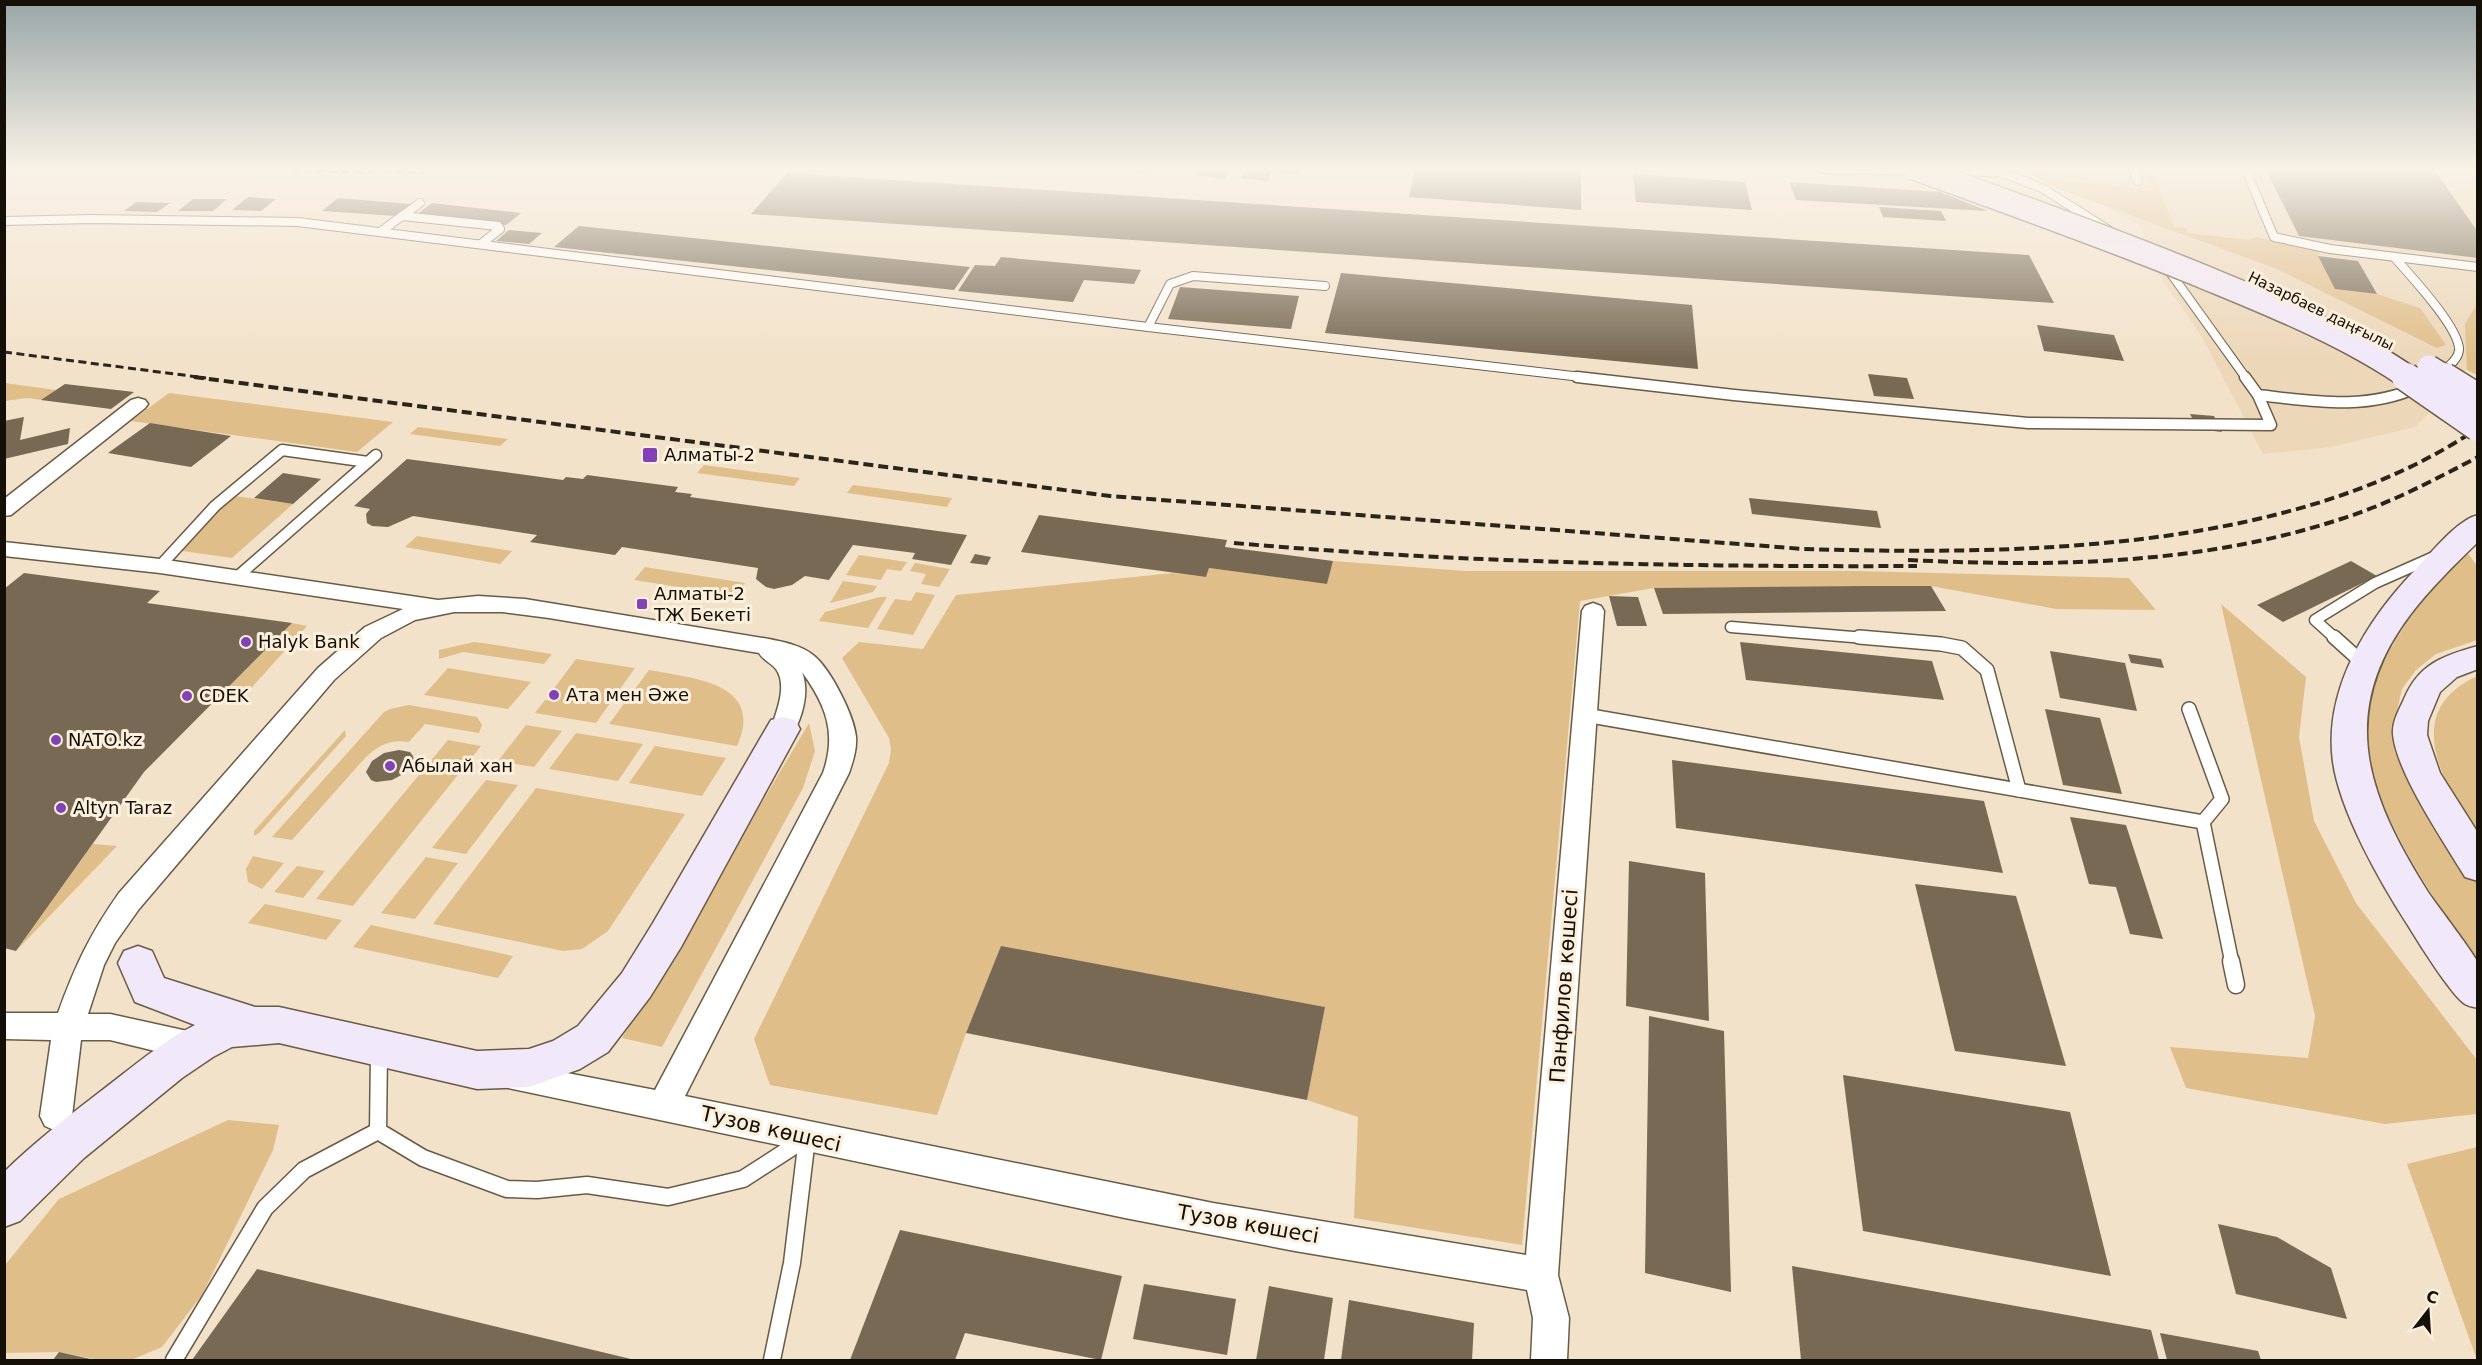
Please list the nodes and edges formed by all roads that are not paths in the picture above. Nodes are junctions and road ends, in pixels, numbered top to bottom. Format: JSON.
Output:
{"nodes":[{"id":1,"x":381,"y":232,"type":"edge"},
{"id":2,"x":497,"y":232,"type":"edge"},
{"id":3,"x":2089,"y":232,"type":"edge"},
{"id":4,"x":2111,"y":232,"type":"edge"},
{"id":5,"x":2133,"y":232,"type":"edge"},
{"id":6,"x":2272,"y":232,"type":"edge"},
{"id":7,"x":481,"y":244,"type":"junction"},
{"id":8,"x":2394,"y":257,"type":"junction"},
{"id":9,"x":2478,"y":267,"type":"edge"},
{"id":10,"x":1325,"y":286,"type":"dead end"},
{"id":11,"x":1148,"y":327,"type":"junction"},
{"id":12,"x":2258,"y":395,"type":"junction"},
{"id":13,"x":2478,"y":398,"type":"edge"},
{"id":14,"x":138,"y":404,"type":"dead end"},
{"id":15,"x":2478,"y":427,"type":"edge"},
{"id":16,"x":7,"y":504,"type":"edge"},
{"id":17,"x":2470,"y":539,"type":"edge"},
{"id":18,"x":4,"y":549,"type":"edge"},
{"id":19,"x":160,"y":566,"type":"junction"},
{"id":20,"x":237,"y":577,"type":"junction"},
{"id":21,"x":459,"y":604,"type":"junction"},
{"id":22,"x":1593,"y":611,"type":"dead end"},
{"id":23,"x":1731,"y":627,"type":"dead end"},
{"id":24,"x":759,"y":645,"type":"junction"},
{"id":25,"x":2478,"y":657,"type":"edge"},
{"id":26,"x":2366,"y":666,"type":"junction"},
{"id":27,"x":2189,"y":710,"type":"dead end"},
{"id":28,"x":1585,"y":715,"type":"junction"},
{"id":29,"x":783,"y":729,"type":"joint"},
{"id":30,"x":2019,"y":790,"type":"junction"},
{"id":31,"x":2203,"y":822,"type":"junction"},
{"id":32,"x":2478,"y":866,"type":"edge"},
{"id":33,"x":138,"y":963,"type":"dead end"},
{"id":34,"x":2236,"y":985,"type":"dead end"},
{"id":35,"x":2478,"y":991,"type":"edge"},
{"id":36,"x":254,"y":1025,"type":"junction"},
{"id":37,"x":4,"y":1026,"type":"edge"},
{"id":38,"x":68,"y":1027,"type":"junction"},
{"id":39,"x":192,"y":1046,"type":"junction"},
{"id":40,"x":378,"y":1048,"type":"junction"},
{"id":41,"x":477,"y":1070,"type":"junction"},
{"id":42,"x":664,"y":1105,"type":"junction"},
{"id":43,"x":56,"y":1116,"type":"dead end"},
{"id":44,"x":378,"y":1131,"type":"junction"},
{"id":45,"x":807,"y":1138,"type":"junction"},
{"id":46,"x":15,"y":1192,"type":"edge"},
{"id":47,"x":1541,"y":1275,"type":"junction"},
{"id":48,"x":174,"y":1360,"type":"edge"},
{"id":49,"x":772,"y":1360,"type":"edge"},
{"id":50,"x":1549,"y":1360,"type":"edge"}],
"edges":[{"from":1,"to":7,"type":"lane"},
{"from":2,"to":7,"type":"lane"},
{"from":3,"to":15,"type":"main road","name":"Назарбаев даңғылы","bridge":true},
{"from":4,"to":12,"type":"lane"},
{"from":5,"to":13,"type":"main road","name":"Назарбаев даңғылы","bridge":true},
{"from":6,"to":8,"type":"lane"},
{"from":7,"to":11,"type":"lane"},
{"from":8,"to":9,"type":"lane"},
{"from":8,"to":12,"type":"lane"},
{"from":10,"to":11,"type":"lane"},
{"from":11,"to":12,"type":"lane"},
{"from":14,"to":16,"type":"street"},
{"from":17,"to":26,"type":"main road"},
{"from":17,"to":26,"type":"lane"},
{"from":18,"to":19,"type":"street"},
{"from":19,"to":20,"type":"street"},
{"from":19,"to":20,"type":"lane"},
{"from":20,"to":21,"type":"street"},
{"from":21,"to":24,"type":"street"},
{"from":21,"to":38,"type":"street"},
{"from":22,"to":28,"type":"street","name":"Панфилов көшесі"},
{"from":23,"to":30,"type":"lane"},
{"from":24,"to":29,"type":"street"},
{"from":24,"to":42,"type":"street"},
{"from":25,"to":32,"type":"main road"},
{"from":26,"to":35,"type":"main road"},
{"from":27,"to":31,"type":"lane"},
{"from":28,"to":30,"type":"lane"},
{"from":28,"to":47,"type":"street","name":"Панфилов көшесі"},
{"from":29,"to":41,"type":"main road"},
{"from":30,"to":31,"type":"lane"},
{"from":31,"to":34,"type":"lane"},
{"from":33,"to":36,"type":"main road"},
{"from":36,"to":39,"type":"main road","name":"Тузов көшесі"},
{"from":36,"to":40,"type":"main road","name":"Тузов көшесі"},
{"from":37,"to":38,"type":"street"},
{"from":38,"to":39,"type":"street"},
{"from":38,"to":43,"type":"street"},
{"from":39,"to":46,"type":"main road","name":"Тузов көшесі"},
{"from":40,"to":41,"type":"main road","name":"Тузов көшесі"},
{"from":40,"to":44,"type":"lane"},
{"from":41,"to":42,"type":"street","name":"Тузов көшесі"},
{"from":42,"to":45,"type":"street","name":"Тузов көшесі"},
{"from":44,"to":45,"type":"lane"},
{"from":44,"to":48,"type":"lane"},
{"from":45,"to":47,"type":"street","name":"Тузов көшесі"},
{"from":45,"to":49,"type":"lane"},
{"from":47,"to":50,"type":"street","name":"Панфилов көшесі"}]}
